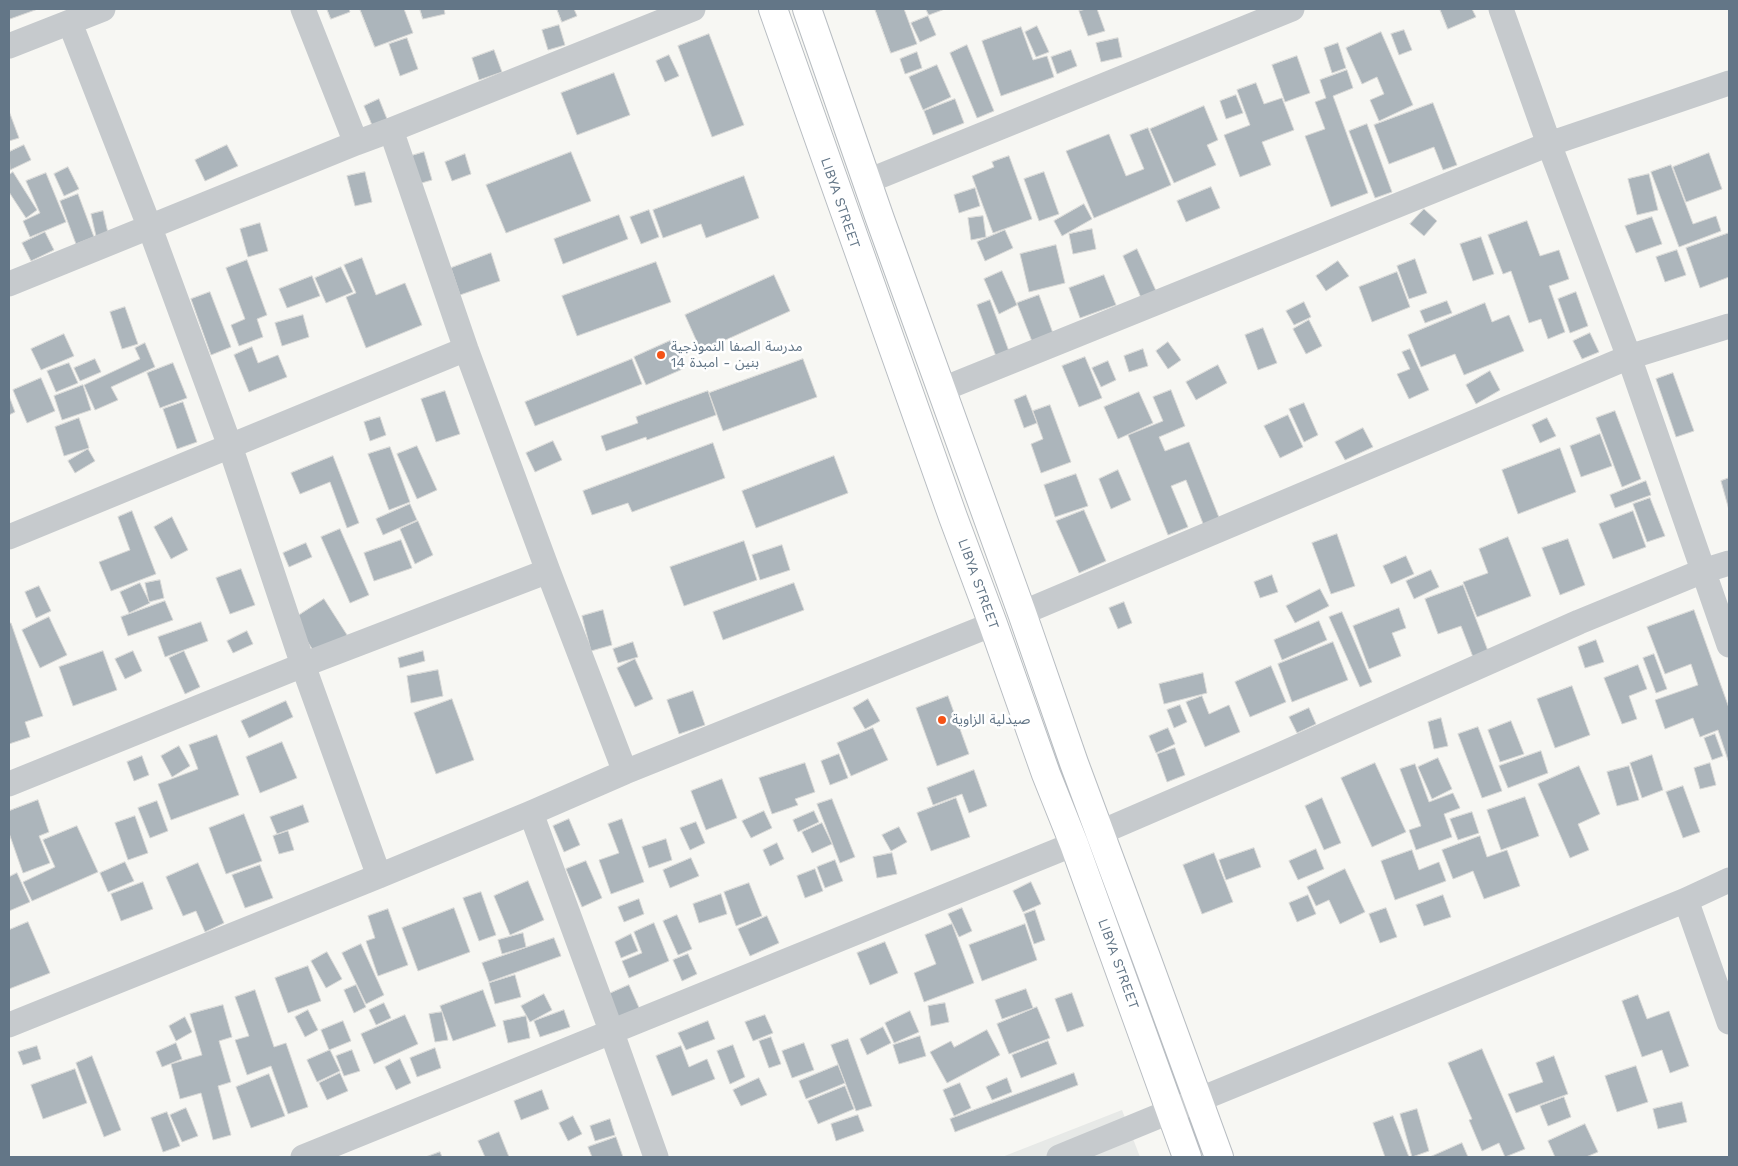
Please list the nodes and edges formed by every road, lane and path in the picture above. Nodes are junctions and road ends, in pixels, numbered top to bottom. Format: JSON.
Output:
{"nodes":[{"id":1,"x":103,"y":9,"type":"edge"},
{"id":2,"x":303,"y":9,"type":"edge"},
{"id":3,"x":693,"y":9,"type":"edge"},
{"id":4,"x":772,"y":9,"type":"edge"},
{"id":5,"x":808,"y":9,"type":"edge"},
{"id":6,"x":1292,"y":9,"type":"edge"},
{"id":7,"x":1501,"y":9,"type":"edge"},
{"id":8,"x":70,"y":23,"type":"junction"},
{"id":9,"x":9,"y":46,"type":"edge"},
{"id":10,"x":1729,"y":83,"type":"edge"},
{"id":11,"x":391,"y":130,"type":"junction"},
{"id":12,"x":356,"y":143,"type":"junction"},
{"id":13,"x":1550,"y":144,"type":"junction"},
{"id":14,"x":868,"y":181,"type":"junction"},
{"id":15,"x":880,"y":219,"type":"junction"},
{"id":16,"x":150,"y":228,"type":"junction"},
{"id":17,"x":850,"y":232,"type":"junction"},
{"id":18,"x":9,"y":284,"type":"edge"},
{"id":19,"x":1729,"y":326,"type":"edge"},
{"id":20,"x":466,"y":349,"type":"junction"},
{"id":21,"x":1630,"y":357,"type":"junction"},
{"id":22,"x":943,"y":390,"type":"junction"},
{"id":23,"x":230,"y":446,"type":"junction"},
{"id":24,"x":9,"y":537,"type":"edge"},
{"id":25,"x":1729,"y":563,"type":"edge"},
{"id":26,"x":1703,"y":571,"type":"junction"},
{"id":27,"x":548,"y":572,"type":"junction"},
{"id":28,"x":1022,"y":613,"type":"junction"},
{"id":29,"x":993,"y":624,"type":"junction"},
{"id":30,"x":1729,"y":645,"type":"edge"},
{"id":31,"x":303,"y":665,"type":"junction"},
{"id":32,"x":1074,"y":763,"type":"junction"},
{"id":33,"x":625,"y":772,"type":"junction"},
{"id":34,"x":1046,"y":774,"type":"junction"},
{"id":35,"x":9,"y":784,"type":"edge"},
{"id":36,"x":531,"y":813,"type":"junction"},
{"id":37,"x":1100,"y":833,"type":"junction"},
{"id":38,"x":1074,"y":844,"type":"junction"},
{"id":39,"x":379,"y":876,"type":"junction"},
{"id":40,"x":1729,"y":880,"type":"edge"},
{"id":41,"x":1686,"y":900,"type":"junction"},
{"id":42,"x":1729,"y":1022,"type":"edge"},
{"id":43,"x":9,"y":1025,"type":"edge"},
{"id":44,"x":612,"y":1032,"type":"junction"},
{"id":45,"x":1198,"y":1100,"type":"junction"},
{"id":46,"x":1172,"y":1111,"type":"junction"},
{"id":47,"x":304,"y":1157,"type":"edge"},
{"id":48,"x":656,"y":1157,"type":"edge"},
{"id":49,"x":1059,"y":1157,"type":"edge"},
{"id":50,"x":1187,"y":1157,"type":"edge"},
{"id":51,"x":1218,"y":1157,"type":"edge"}],
"edges":[{"from":1,"to":8,"type":"street"},
{"from":2,"to":12,"type":"street"},
{"from":3,"to":11,"type":"street"},
{"from":4,"to":17,"type":"main road","name":"LIBYA STREET"},
{"from":5,"to":14,"type":"main road","name":"LIBYA STREET"},
{"from":6,"to":14,"type":"street"},
{"from":7,"to":13,"type":"street"},
{"from":8,"to":9,"type":"street"},
{"from":8,"to":16,"type":"street"},
{"from":10,"to":13,"type":"street"},
{"from":11,"to":12,"type":"street"},
{"from":11,"to":20,"type":"street"},
{"from":12,"to":16,"type":"street"},
{"from":13,"to":21,"type":"street"},
{"from":13,"to":22,"type":"street"},
{"from":14,"to":15,"type":"main road","name":"LIBYA STREET"},
{"from":15,"to":17,"type":"main road"},
{"from":15,"to":22,"type":"main road","name":"LIBYA STREET"},
{"from":16,"to":18,"type":"street"},
{"from":16,"to":23,"type":"street"},
{"from":17,"to":29,"type":"main road","name":"LIBYA STREET"},
{"from":19,"to":21,"type":"street"},
{"from":20,"to":23,"type":"street"},
{"from":20,"to":27,"type":"street"},
{"from":21,"to":26,"type":"street"},
{"from":21,"to":28,"type":"street"},
{"from":22,"to":28,"type":"main road","name":"LIBYA STREET"},
{"from":23,"to":24,"type":"street"},
{"from":23,"to":31,"type":"street"},
{"from":25,"to":26,"type":"street"},
{"from":26,"to":30,"type":"street"},
{"from":26,"to":37,"type":"street"},
{"from":27,"to":31,"type":"street"},
{"from":27,"to":33,"type":"street"},
{"from":28,"to":32,"type":"main road","name":"LIBYA STREET"},
{"from":29,"to":33,"type":"street"},
{"from":29,"to":34,"type":"main road","name":"LIBYA STREET"},
{"from":31,"to":35,"type":"street"},
{"from":31,"to":39,"type":"street"},
{"from":32,"to":34,"type":"main road"},
{"from":32,"to":37,"type":"main road","name":"LIBYA STREET"},
{"from":33,"to":36,"type":"street"},
{"from":34,"to":38,"type":"main road","name":"LIBYA STREET"},
{"from":36,"to":39,"type":"street"},
{"from":36,"to":44,"type":"street"},
{"from":37,"to":45,"type":"main road","name":"LIBYA STREET"},
{"from":38,"to":44,"type":"street"},
{"from":38,"to":46,"type":"main road","name":"LIBYA STREET"},
{"from":39,"to":43,"type":"street"},
{"from":40,"to":41,"type":"street"},
{"from":41,"to":42,"type":"street"},
{"from":41,"to":45,"type":"street"},
{"from":44,"to":47,"type":"street"},
{"from":44,"to":48,"type":"street"},
{"from":45,"to":46,"type":"street"},
{"from":45,"to":51,"type":"main road","name":"LIBYA STREET"},
{"from":46,"to":49,"type":"street"},
{"from":46,"to":50,"type":"main road","name":"LIBYA STREET"}]}
